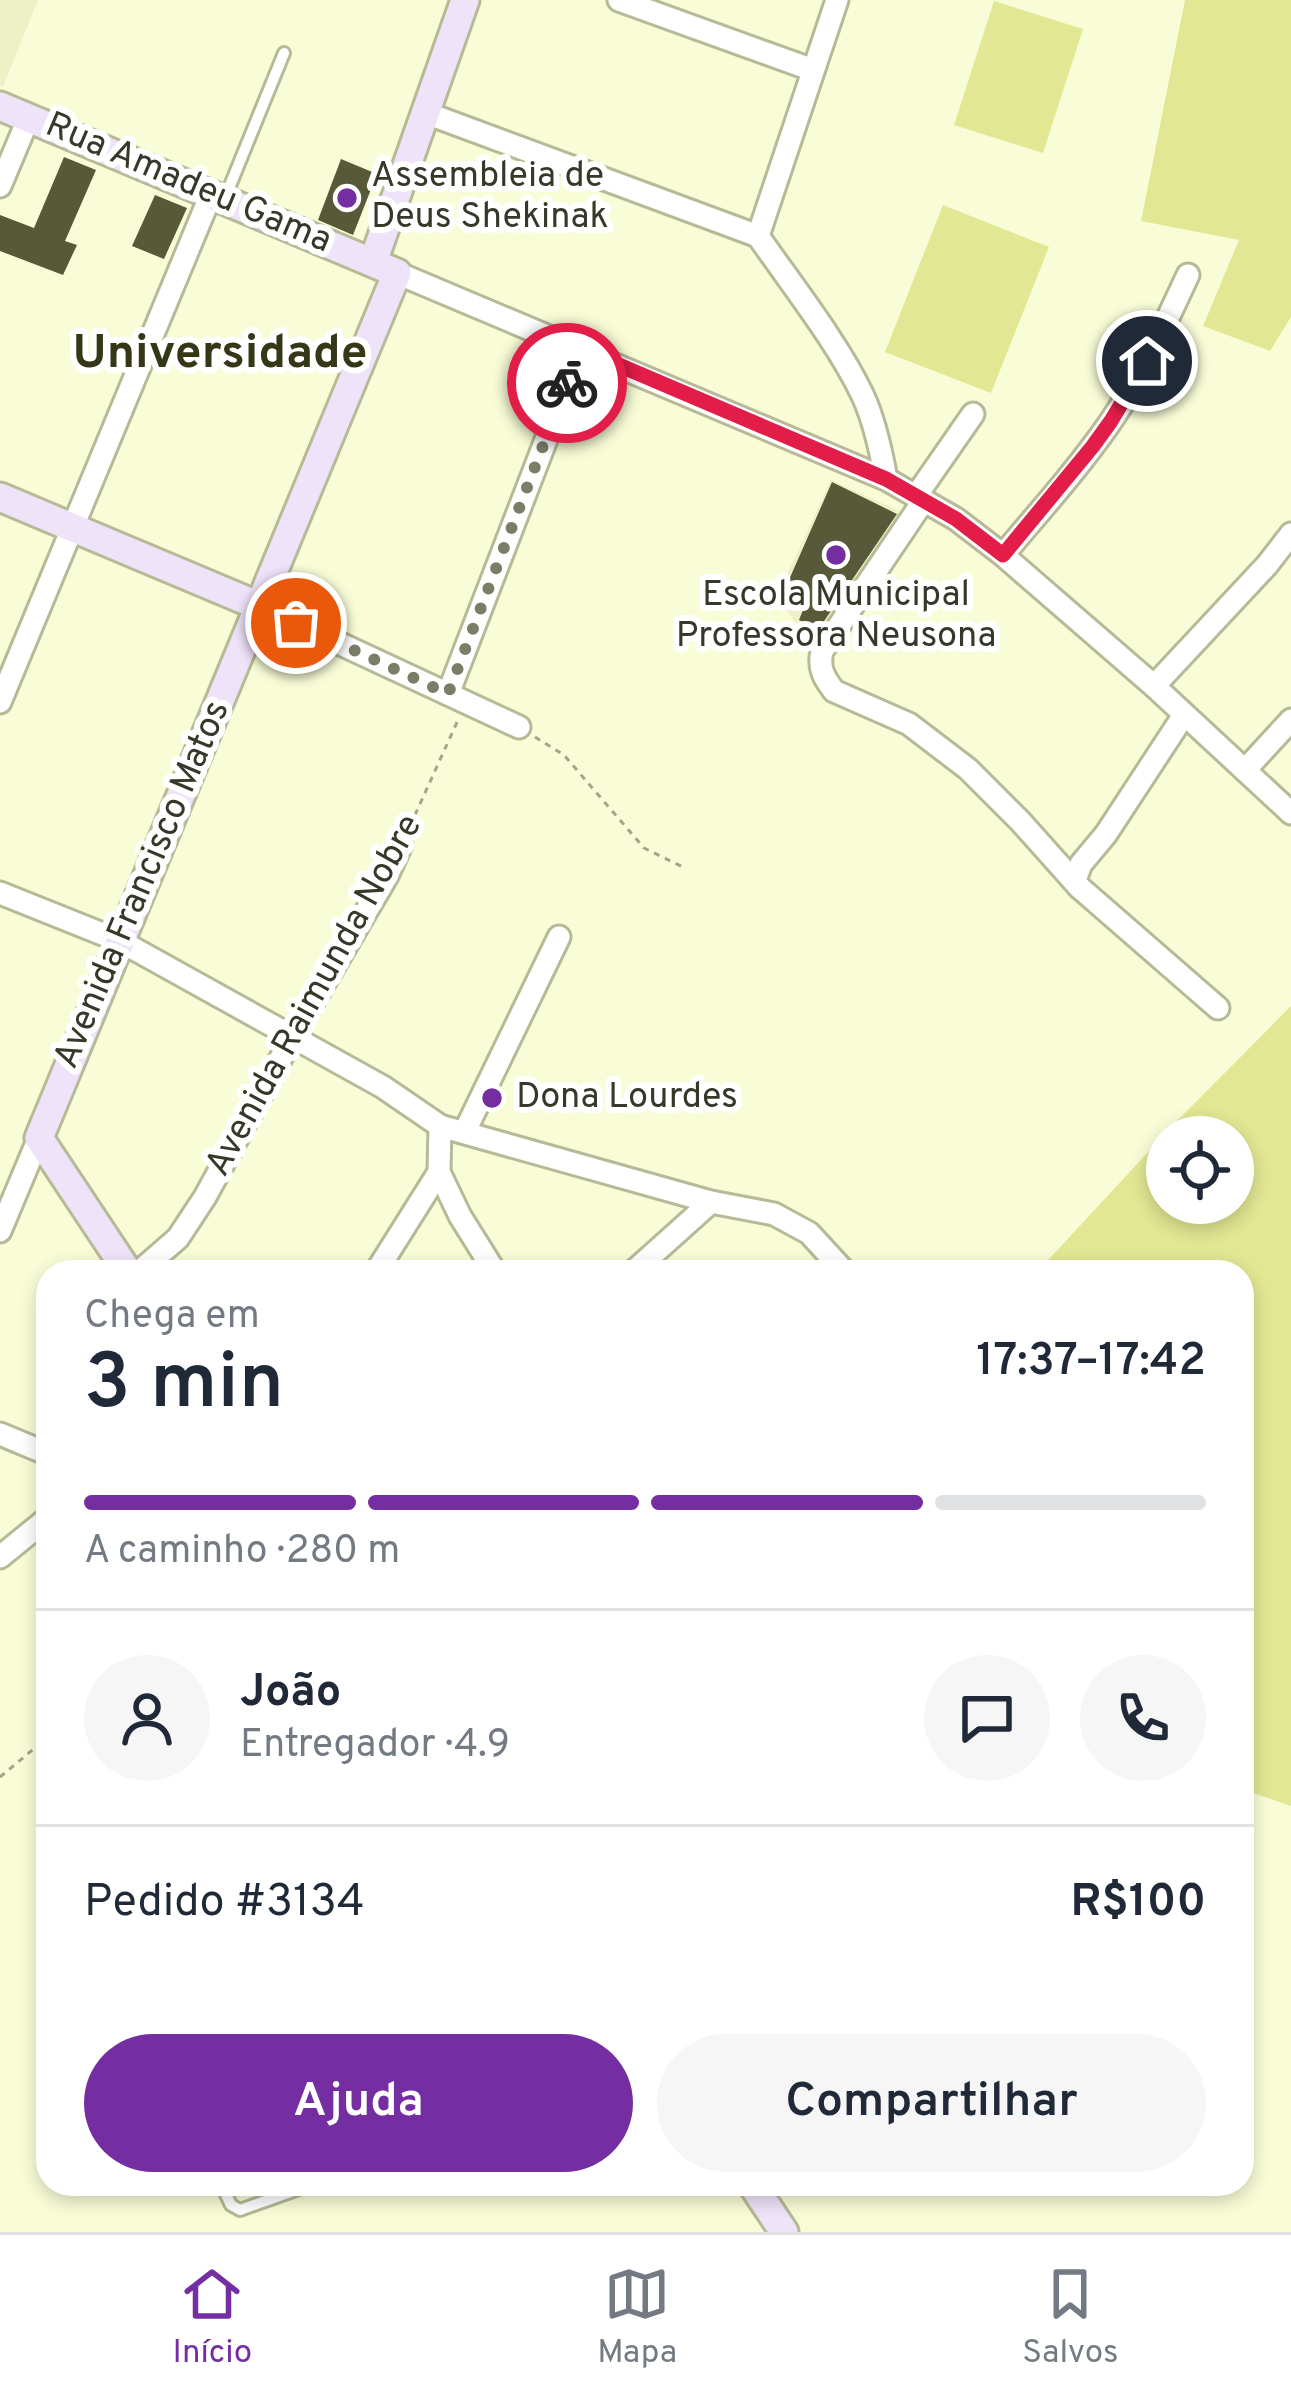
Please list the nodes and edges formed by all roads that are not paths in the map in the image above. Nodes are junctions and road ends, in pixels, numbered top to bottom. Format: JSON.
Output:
{"nodes":[{"id":1,"x":465,"y":0,"type":"edge"},
{"id":2,"x":619,"y":0,"type":"edge"},
{"id":3,"x":837,"y":0,"type":"edge"},
{"id":4,"x":284,"y":53,"type":"dead end"},
{"id":5,"x":813,"y":70,"type":"junction"},
{"id":6,"x":0,"y":106,"type":"edge"},
{"id":7,"x":426,"y":113,"type":"junction"},
{"id":8,"x":29,"y":117,"type":"junction"},
{"id":9,"x":0,"y":186,"type":"edge"},
{"id":10,"x":218,"y":195,"type":"junction"},
{"id":11,"x":758,"y":236,"type":"junction"},
{"id":12,"x":385,"y":267,"type":"junction"},
{"id":13,"x":1188,"y":275,"type":"dead end"},
{"id":14,"x":581,"y":349,"type":"junction"},
{"id":15,"x":973,"y":413,"type":"dead end"},
{"id":16,"x":886,"y":479,"type":"junction"},
{"id":17,"x":0,"y":497,"type":"edge"},
{"id":18,"x":920,"y":498,"type":"junction"},
{"id":19,"x":72,"y":528,"type":"junction"},
{"id":20,"x":1291,"y":534,"type":"edge"},
{"id":21,"x":1003,"y":555,"type":"junction"},
{"id":22,"x":259,"y":606,"type":"junction"},
{"id":23,"x":1154,"y":686,"type":"junction"},
{"id":24,"x":457,"y":698,"type":"junction"},
{"id":25,"x":0,"y":702,"type":"edge"},
{"id":26,"x":1184,"y":715,"type":"junction"},
{"id":27,"x":1291,"y":720,"type":"edge"},
{"id":28,"x":519,"y":727,"type":"road end"},
{"id":29,"x":1245,"y":770,"type":"junction"},
{"id":30,"x":1291,"y":813,"type":"edge"},
{"id":31,"x":401,"y":844,"type":"road end"},
{"id":32,"x":1079,"y":887,"type":"junction"},
{"id":33,"x":0,"y":893,"type":"edge"},
{"id":34,"x":559,"y":937,"type":"dead end"},
{"id":35,"x":120,"y":941,"type":"junction"},
{"id":36,"x":1218,"y":1008,"type":"dead end"},
{"id":37,"x":293,"y":1036,"type":"junction"},
{"id":38,"x":440,"y":1126,"type":"junction"},
{"id":39,"x":465,"y":1132,"type":"junction"},
{"id":40,"x":39,"y":1138,"type":"junction"},
{"id":41,"x":440,"y":1172,"type":"junction"},
{"id":42,"x":711,"y":1202,"type":"junction"},
{"id":43,"x":0,"y":1231,"type":"edge"},
{"id":44,"x":120,"y":1260,"type":"edge"},
{"id":45,"x":152,"y":1260,"type":"edge"},
{"id":46,"x":384,"y":1260,"type":"edge"},
{"id":47,"x":488,"y":1260,"type":"edge"},
{"id":48,"x":646,"y":1260,"type":"edge"},
{"id":49,"x":834,"y":1260,"type":"edge"},
{"id":50,"x":0,"y":1434,"type":"edge"},
{"id":51,"x":36,"y":1449,"type":"edge"},
{"id":52,"x":36,"y":1528,"type":"edge"},
{"id":53,"x":0,"y":1557,"type":"edge"},
{"id":54,"x":226,"y":2196,"type":"edge"},
{"id":55,"x":279,"y":2196,"type":"edge"},
{"id":56,"x":738,"y":2196,"type":"edge"},
{"id":57,"x":760,"y":2196,"type":"edge"},
{"id":58,"x":761,"y":2232,"type":"edge"},
{"id":59,"x":784,"y":2232,"type":"edge"}],
"edges":[{"from":1,"to":7,"type":"street","name":"Avenida Francisco Matos"},
{"from":2,"to":5,"type":"street"},
{"from":3,"to":5,"type":"street"},
{"from":4,"to":10,"type":"lane"},
{"from":5,"to":11,"type":"street"},
{"from":6,"to":8,"type":"street","name":"Rua Amadeu Gama"},
{"from":7,"to":11,"type":"street"},
{"from":7,"to":12,"type":"street","name":"Avenida Francisco Matos"},
{"from":8,"to":9,"type":"street"},
{"from":8,"to":10,"type":"street","name":"Rua Amadeu Gama"},
{"from":10,"to":12,"type":"street","name":"Rua Amadeu Gama"},
{"from":10,"to":19,"type":"street"},
{"from":11,"to":16,"type":"street"},
{"from":12,"to":14,"type":"street","name":"Rua Amadeu Gama"},
{"from":12,"to":22,"type":"street","name":"Avenida Francisco Matos"},
{"from":13,"to":21,"type":"street"},
{"from":14,"to":16,"type":"street","name":"Rua Amadeu Gama"},
{"from":14,"to":24,"type":"street"},
{"from":15,"to":18,"type":"street"},
{"from":16,"to":18,"type":"street","name":"Rua Amadeu Gama"},
{"from":17,"to":19,"type":"street"},
{"from":18,"to":21,"type":"street","name":"Rua Amadeu Gama"},
{"from":18,"to":32,"type":"street"},
{"from":19,"to":22,"type":"street"},
{"from":19,"to":25,"type":"street"},
{"from":20,"to":23,"type":"street"},
{"from":21,"to":23,"type":"street","name":"Rua Amadeu Gama"},
{"from":22,"to":24,"type":"street"},
{"from":22,"to":35,"type":"street","name":"Avenida Francisco Matos"},
{"from":23,"to":26,"type":"street","name":"Rua Amadeu Gama"},
{"from":24,"to":28,"type":"street"},
{"from":26,"to":29,"type":"street","name":"Rua Amadeu Gama"},
{"from":26,"to":32,"type":"street"},
{"from":27,"to":29,"type":"street"},
{"from":29,"to":30,"type":"street","name":"Rua Amadeu Gama"},
{"from":31,"to":37,"type":"street","name":"Avenida Raimunda Nobre"},
{"from":32,"to":36,"type":"street"},
{"from":33,"to":35,"type":"street"},
{"from":34,"to":39,"type":"street"},
{"from":35,"to":37,"type":"street"},
{"from":35,"to":40,"type":"street","name":"Avenida Francisco Matos"},
{"from":37,"to":38,"type":"street"},
{"from":37,"to":45,"type":"street","name":"Avenida Raimunda Nobre"},
{"from":38,"to":39,"type":"street"},
{"from":38,"to":41,"type":"street"},
{"from":39,"to":42,"type":"street"},
{"from":40,"to":43,"type":"street","name":"Avenida Francisco Matos"},
{"from":40,"to":44,"type":"street"},
{"from":41,"to":46,"type":"street"},
{"from":41,"to":47,"type":"street"},
{"from":42,"to":48,"type":"street"},
{"from":42,"to":49,"type":"street"},
{"from":50,"to":51,"type":"street"},
{"from":52,"to":53,"type":"street"},
{"from":54,"to":55,"type":"lane"},
{"from":56,"to":58,"type":"street"},
{"from":57,"to":59,"type":"street"}]}
